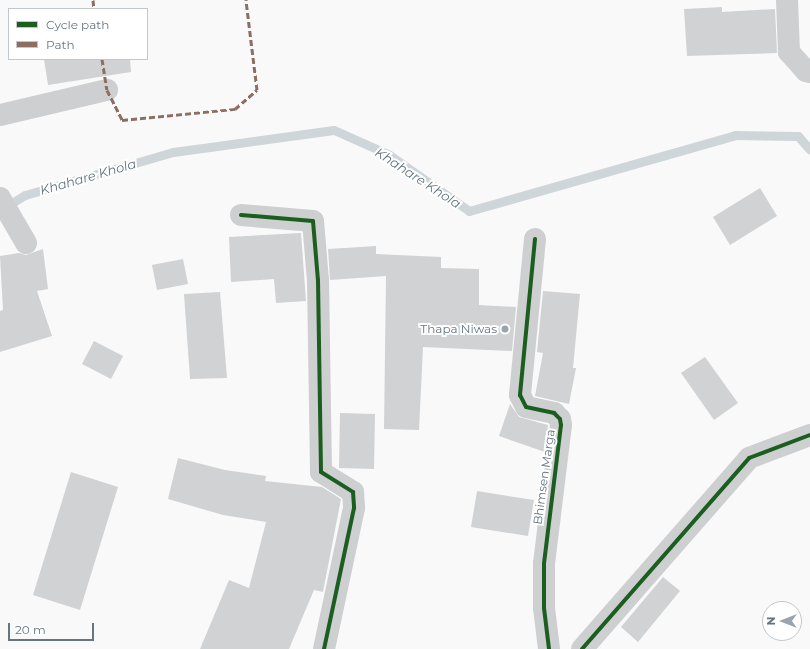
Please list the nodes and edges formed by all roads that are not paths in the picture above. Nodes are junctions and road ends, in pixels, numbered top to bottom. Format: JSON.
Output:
{"nodes":[{"id":1,"x":787,"y":0,"type":"edge"},
{"id":2,"x":810,"y":72,"type":"edge"},
{"id":3,"x":107,"y":90,"type":"dead end"},
{"id":4,"x":0,"y":115,"type":"edge"},
{"id":5,"x":0,"y":198,"type":"edge"},
{"id":6,"x":241,"y":215,"type":"dead end"},
{"id":7,"x":23,"y":236,"type":"dead end"},
{"id":8,"x":535,"y":240,"type":"dead end"},
{"id":9,"x":810,"y":435,"type":"edge"},
{"id":10,"x":324,"y":649,"type":"edge"},
{"id":11,"x":549,"y":649,"type":"edge"},
{"id":12,"x":582,"y":649,"type":"edge"}],
"edges":[{"from":1,"to":2,"type":"street"},
{"from":3,"to":4,"type":"street"},
{"from":5,"to":7,"type":"street"},
{"from":6,"to":10,"type":"street"},
{"from":8,"to":11,"type":"street","name":"Bhimsen Marga"},
{"from":9,"to":12,"type":"street"}]}
